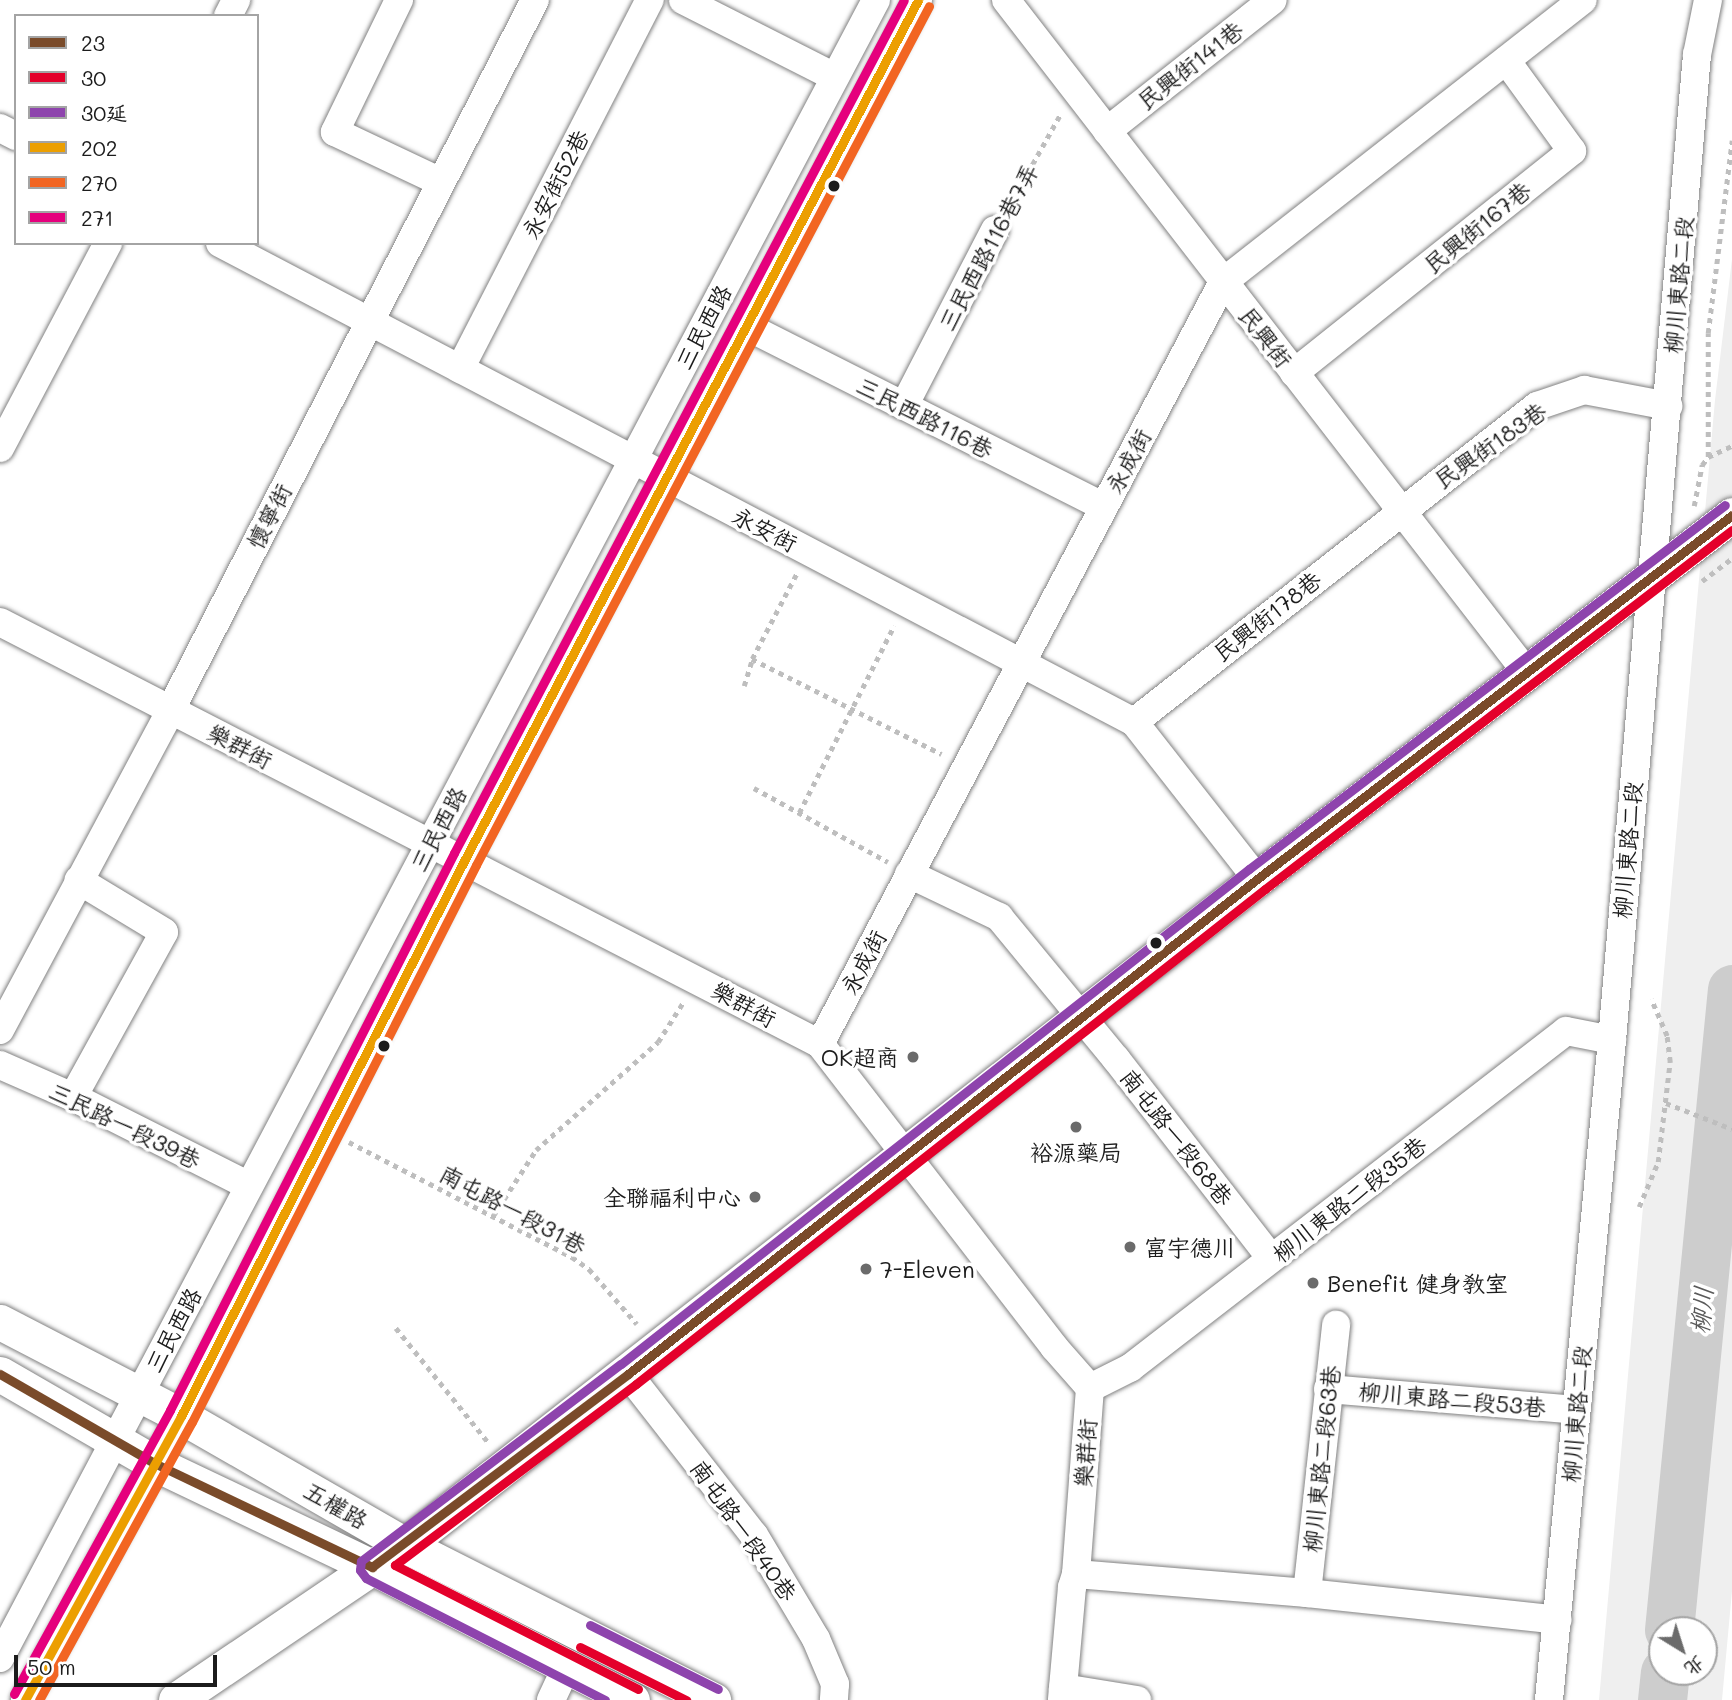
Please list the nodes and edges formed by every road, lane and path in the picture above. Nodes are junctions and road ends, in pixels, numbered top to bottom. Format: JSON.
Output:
{"nodes":[{"id":1,"x":399,"y":0,"type":"edge"},
{"id":2,"x":650,"y":0,"type":"edge"},
{"id":3,"x":683,"y":0,"type":"edge"},
{"id":4,"x":876,"y":0,"type":"edge"},
{"id":5,"x":918,"y":0,"type":"edge"},
{"id":6,"x":1006,"y":0,"type":"edge"},
{"id":7,"x":1273,"y":0,"type":"edge"},
{"id":8,"x":1583,"y":0,"type":"edge"},
{"id":9,"x":1708,"y":0,"type":"edge"},
{"id":10,"x":528,"y":2,"type":"edge"},
{"id":11,"x":1506,"y":60,"type":"junction"},
{"id":12,"x":835,"y":77,"type":"junction"},
{"id":13,"x":1075,"y":89,"type":"junction"},
{"id":14,"x":1107,"y":131,"type":"junction"},
{"id":15,"x":1732,"y":140,"type":"edge"},
{"id":16,"x":441,"y":182,"type":"junction"},
{"id":17,"x":995,"y":230,"type":"joint"},
{"id":18,"x":107,"y":245,"type":"edge"},
{"id":19,"x":224,"y":245,"type":"edge"},
{"id":20,"x":1223,"y":282,"type":"junction"},
{"id":21,"x":368,"y":321,"type":"junction"},
{"id":22,"x":746,"y":326,"type":"junction"},
{"id":23,"x":460,"y":369,"type":"junction"},
{"id":24,"x":1294,"y":373,"type":"junction"},
{"id":25,"x":904,"y":406,"type":"junction"},
{"id":26,"x":1668,"y":406,"type":"junction"},
{"id":27,"x":1732,"y":446,"type":"edge"},
{"id":28,"x":0,"y":449,"type":"edge"},
{"id":29,"x":632,"y":461,"type":"junction"},
{"id":30,"x":666,"y":477,"type":"junction"},
{"id":31,"x":1104,"y":507,"type":"junction"},
{"id":32,"x":1400,"y":510,"type":"junction"},
{"id":33,"x":1724,"y":522,"type":"edge"},
{"id":34,"x":809,"y":551,"type":"junction"},
{"id":35,"x":1732,"y":558,"type":"edge"},
{"id":36,"x":1711,"y":574,"type":"dead end"},
{"id":37,"x":1653,"y":577,"type":"junction"},
{"id":38,"x":906,"y":602,"type":"junction"},
{"id":39,"x":0,"y":622,"type":"edge"},
{"id":40,"x":752,"y":659,"type":"junction"},
{"id":41,"x":1022,"y":663,"type":"junction"},
{"id":42,"x":1527,"y":673,"type":"junction"},
{"id":43,"x":744,"y":686,"type":"dead end"},
{"id":44,"x":852,"y":708,"type":"junction"},
{"id":45,"x":170,"y":710,"type":"junction"},
{"id":46,"x":1133,"y":722,"type":"junction"},
{"id":47,"x":968,"y":768,"type":"junction"},
{"id":48,"x":754,"y":788,"type":"dead end"},
{"id":49,"x":799,"y":813,"type":"junction"},
{"id":50,"x":430,"y":842,"type":"junction"},
{"id":51,"x":465,"y":859,"type":"junction"},
{"id":52,"x":909,"y":874,"type":"junction"},
{"id":53,"x":1257,"y":879,"type":"junction"},
{"id":54,"x":78,"y":880,"type":"junction"},
{"id":55,"x":697,"y":980,"type":"junction"},
{"id":56,"x":1651,"y":999,"type":"dead end"},
{"id":57,"x":1081,"y":1018,"type":"junction"},
{"id":58,"x":0,"y":1030,"type":"edge"},
{"id":59,"x":1612,"y":1040,"type":"junction"},
{"id":60,"x":820,"y":1044,"type":"junction"},
{"id":61,"x":0,"y":1065,"type":"edge"},
{"id":62,"x":73,"y":1097,"type":"junction"},
{"id":63,"x":1665,"y":1103,"type":"junction"},
{"id":64,"x":1732,"y":1129,"type":"edge"},
{"id":65,"x":327,"y":1130,"type":"junction"},
{"id":66,"x":905,"y":1157,"type":"junction"},
{"id":67,"x":250,"y":1186,"type":"junction"},
{"id":68,"x":1639,"y":1207,"type":"dead end"},
{"id":69,"x":492,"y":1216,"type":"junction"},
{"id":70,"x":1271,"y":1258,"type":"junction"},
{"id":71,"x":0,"y":1322,"type":"edge"},
{"id":72,"x":1336,"y":1325,"type":"dead end"},
{"id":73,"x":396,"y":1328,"type":"dead end"},
{"id":74,"x":660,"y":1349,"type":"junction"},
{"id":75,"x":0,"y":1374,"type":"edge"},
{"id":76,"x":628,"y":1374,"type":"junction"},
{"id":77,"x":1090,"y":1388,"type":"junction"},
{"id":78,"x":1328,"y":1389,"type":"junction"},
{"id":79,"x":139,"y":1395,"type":"junction"},
{"id":80,"x":1576,"y":1409,"type":"junction"},
{"id":81,"x":181,"y":1416,"type":"junction"},
{"id":82,"x":117,"y":1441,"type":"junction"},
{"id":83,"x":155,"y":1463,"type":"junction"},
{"id":84,"x":507,"y":1466,"type":"junction"},
{"id":85,"x":405,"y":1545,"type":"junction"},
{"id":86,"x":372,"y":1567,"type":"junction"},
{"id":87,"x":1076,"y":1574,"type":"junction"},
{"id":88,"x":1307,"y":1593,"type":"junction"},
{"id":89,"x":1558,"y":1620,"type":"junction"},
{"id":90,"x":0,"y":1658,"type":"edge"},
{"id":91,"x":567,"y":1665,"type":"junction"},
{"id":92,"x":1062,"y":1694,"type":"edge"},
{"id":93,"x":25,"y":1700,"type":"edge"},
{"id":94,"x":176,"y":1700,"type":"edge"},
{"id":95,"x":551,"y":1700,"type":"edge"},
{"id":96,"x":632,"y":1700,"type":"edge"},
{"id":97,"x":713,"y":1700,"type":"edge"},
{"id":98,"x":834,"y":1700,"type":"edge"},
{"id":99,"x":1137,"y":1700,"type":"edge"},
{"id":100,"x":1549,"y":1700,"type":"edge"}],
"edges":[{"from":1,"to":16,"type":"street"},
{"from":2,"to":23,"type":"street","name":"永安街52巷"},
{"from":3,"to":12,"type":"street"},
{"from":4,"to":12,"type":"street","name":"三民西路"},
{"from":5,"to":22,"type":"street","name":"三民西路"},
{"from":6,"to":13,"type":"street","name":"民興街"},
{"from":7,"to":14,"type":"street","name":"民興街141巷"},
{"from":8,"to":11,"type":"street","name":"永成街"},
{"from":9,"to":26,"type":"street","name":"柳川東路二段"},
{"from":10,"to":16,"type":"street","name":"懷寧街"},
{"from":11,"to":20,"type":"street","name":"永成街"},
{"from":11,"to":24,"type":"street","name":"民興街167巷"},
{"from":12,"to":29,"type":"street","name":"三民西路"},
{"from":13,"to":14,"type":"street","name":"民興街"},
{"from":13,"to":17,"type":"path","name":"三民西路116巷7弄"},
{"from":14,"to":20,"type":"street","name":"民興街"},
{"from":15,"to":27,"type":"path"},
{"from":16,"to":21,"type":"street","name":"懷寧街"},
{"from":17,"to":25,"type":"street","name":"三民西路116巷7弄"},
{"from":18,"to":28,"type":"street"},
{"from":19,"to":21,"type":"street","name":"永安街"},
{"from":20,"to":24,"type":"street","name":"民興街"},
{"from":20,"to":31,"type":"street","name":"永成街"},
{"from":21,"to":23,"type":"street","name":"永安街"},
{"from":21,"to":45,"type":"street","name":"懷寧街"},
{"from":22,"to":25,"type":"street","name":"三民西路116巷"},
{"from":22,"to":30,"type":"street","name":"三民西路"},
{"from":23,"to":29,"type":"street","name":"永安街"},
{"from":24,"to":32,"type":"street","name":"民興街"},
{"from":25,"to":31,"type":"street","name":"三民西路116巷"},
{"from":26,"to":32,"type":"street","name":"民興街183巷"},
{"from":26,"to":37,"type":"street","name":"柳川東路二段"},
{"from":29,"to":30,"type":"street","name":"永安街"},
{"from":29,"to":50,"type":"street","name":"三民西路"},
{"from":30,"to":34,"type":"street","name":"永安街"},
{"from":30,"to":51,"type":"street","name":"三民西路"},
{"from":31,"to":41,"type":"street","name":"永成街"},
{"from":32,"to":42,"type":"street","name":"民興街"},
{"from":32,"to":46,"type":"street","name":"民興街178巷"},
{"from":33,"to":37,"type":"main road"},
{"from":34,"to":38,"type":"street","name":"永安街"},
{"from":34,"to":40,"type":"path"},
{"from":35,"to":36,"type":"path"},
{"from":37,"to":42,"type":"main road"},
{"from":37,"to":59,"type":"street","name":"柳川東路二段"},
{"from":38,"to":41,"type":"street","name":"永安街"},
{"from":38,"to":44,"type":"path"},
{"from":39,"to":45,"type":"street","name":"樂群街"},
{"from":40,"to":43,"type":"path"},
{"from":40,"to":44,"type":"path"},
{"from":41,"to":46,"type":"street","name":"永安街"},
{"from":41,"to":47,"type":"street","name":"永成街"},
{"from":42,"to":53,"type":"main road"},
{"from":44,"to":47,"type":"path"},
{"from":44,"to":49,"type":"path"},
{"from":45,"to":50,"type":"street","name":"樂群街"},
{"from":45,"to":54,"type":"street","name":"懷寧街"},
{"from":46,"to":53,"type":"street","name":"永安街"},
{"from":47,"to":52,"type":"street","name":"永成街"},
{"from":48,"to":49,"type":"path"},
{"from":49,"to":52,"type":"path"},
{"from":50,"to":51,"type":"street","name":"樂群街"},
{"from":50,"to":67,"type":"street","name":"三民西路"},
{"from":51,"to":55,"type":"street","name":"樂群街"},
{"from":51,"to":65,"type":"street","name":"三民西路"},
{"from":52,"to":57,"type":"street","name":"南屯路一段68巷"},
{"from":52,"to":60,"type":"street","name":"永成街"},
{"from":53,"to":57,"type":"main road"},
{"from":54,"to":58,"type":"street","name":"懷寧街"},
{"from":54,"to":62,"type":"street"},
{"from":55,"to":60,"type":"street","name":"樂群街"},
{"from":55,"to":69,"type":"path"},
{"from":56,"to":63,"type":"path"},
{"from":57,"to":66,"type":"main road"},
{"from":57,"to":70,"type":"street","name":"南屯路一段68巷"},
{"from":59,"to":70,"type":"street","name":"柳川東路二段35巷"},
{"from":59,"to":80,"type":"street","name":"柳川東路二段"},
{"from":60,"to":66,"type":"street","name":"樂群街"},
{"from":61,"to":62,"type":"street","name":"三民路一段39巷"},
{"from":62,"to":67,"type":"street","name":"三民路一段39巷"},
{"from":63,"to":64,"type":"path"},
{"from":63,"to":68,"type":"path"},
{"from":65,"to":69,"type":"path","name":"南屯路一段31巷"},
{"from":65,"to":81,"type":"street","name":"三民西路"},
{"from":66,"to":74,"type":"main road"},
{"from":66,"to":77,"type":"street","name":"樂群街"},
{"from":67,"to":79,"type":"street","name":"三民西路"},
{"from":69,"to":74,"type":"path","name":"南屯路一段31巷"},
{"from":70,"to":77,"type":"street","name":"柳川東路二段35巷"},
{"from":71,"to":79,"type":"main road","name":"五權路"},
{"from":72,"to":78,"type":"street","name":"柳川東路二段63巷"},
{"from":73,"to":84,"type":"path"},
{"from":74,"to":76,"type":"main road"},
{"from":75,"to":82,"type":"main road","name":"五權路"},
{"from":76,"to":84,"type":"main road"},
{"from":76,"to":98,"type":"street","name":"南屯路一段40巷"},
{"from":77,"to":87,"type":"street","name":"樂群街"},
{"from":78,"to":80,"type":"street","name":"柳川東路二段53巷"},
{"from":78,"to":88,"type":"street","name":"柳川東路二段63巷"},
{"from":79,"to":81,"type":"main road","name":"五權路"},
{"from":79,"to":82,"type":"street","name":"三民西路"},
{"from":80,"to":89,"type":"street","name":"柳川東路二段"},
{"from":81,"to":83,"type":"street","name":"三民西路"},
{"from":81,"to":85,"type":"main road","name":"五權路"},
{"from":82,"to":83,"type":"main road","name":"五權路"},
{"from":82,"to":90,"type":"street","name":"三民西路"},
{"from":83,"to":86,"type":"main road","name":"五權路"},
{"from":83,"to":93,"type":"street","name":"三民西路"},
{"from":84,"to":85,"type":"main road"},
{"from":85,"to":86,"type":"main road"},
{"from":85,"to":97,"type":"main road","name":"五權路"},
{"from":86,"to":91,"type":"main road","name":"五權路"},
{"from":86,"to":94,"type":"main road"},
{"from":87,"to":88,"type":"street"},
{"from":87,"to":92,"type":"street","name":"樂群街"},
{"from":88,"to":89,"type":"street"},
{"from":89,"to":100,"type":"street","name":"柳川東路二段"},
{"from":91,"to":95,"type":"street"},
{"from":91,"to":96,"type":"main road","name":"五權路"},
{"from":92,"to":99,"type":"street"}]}
